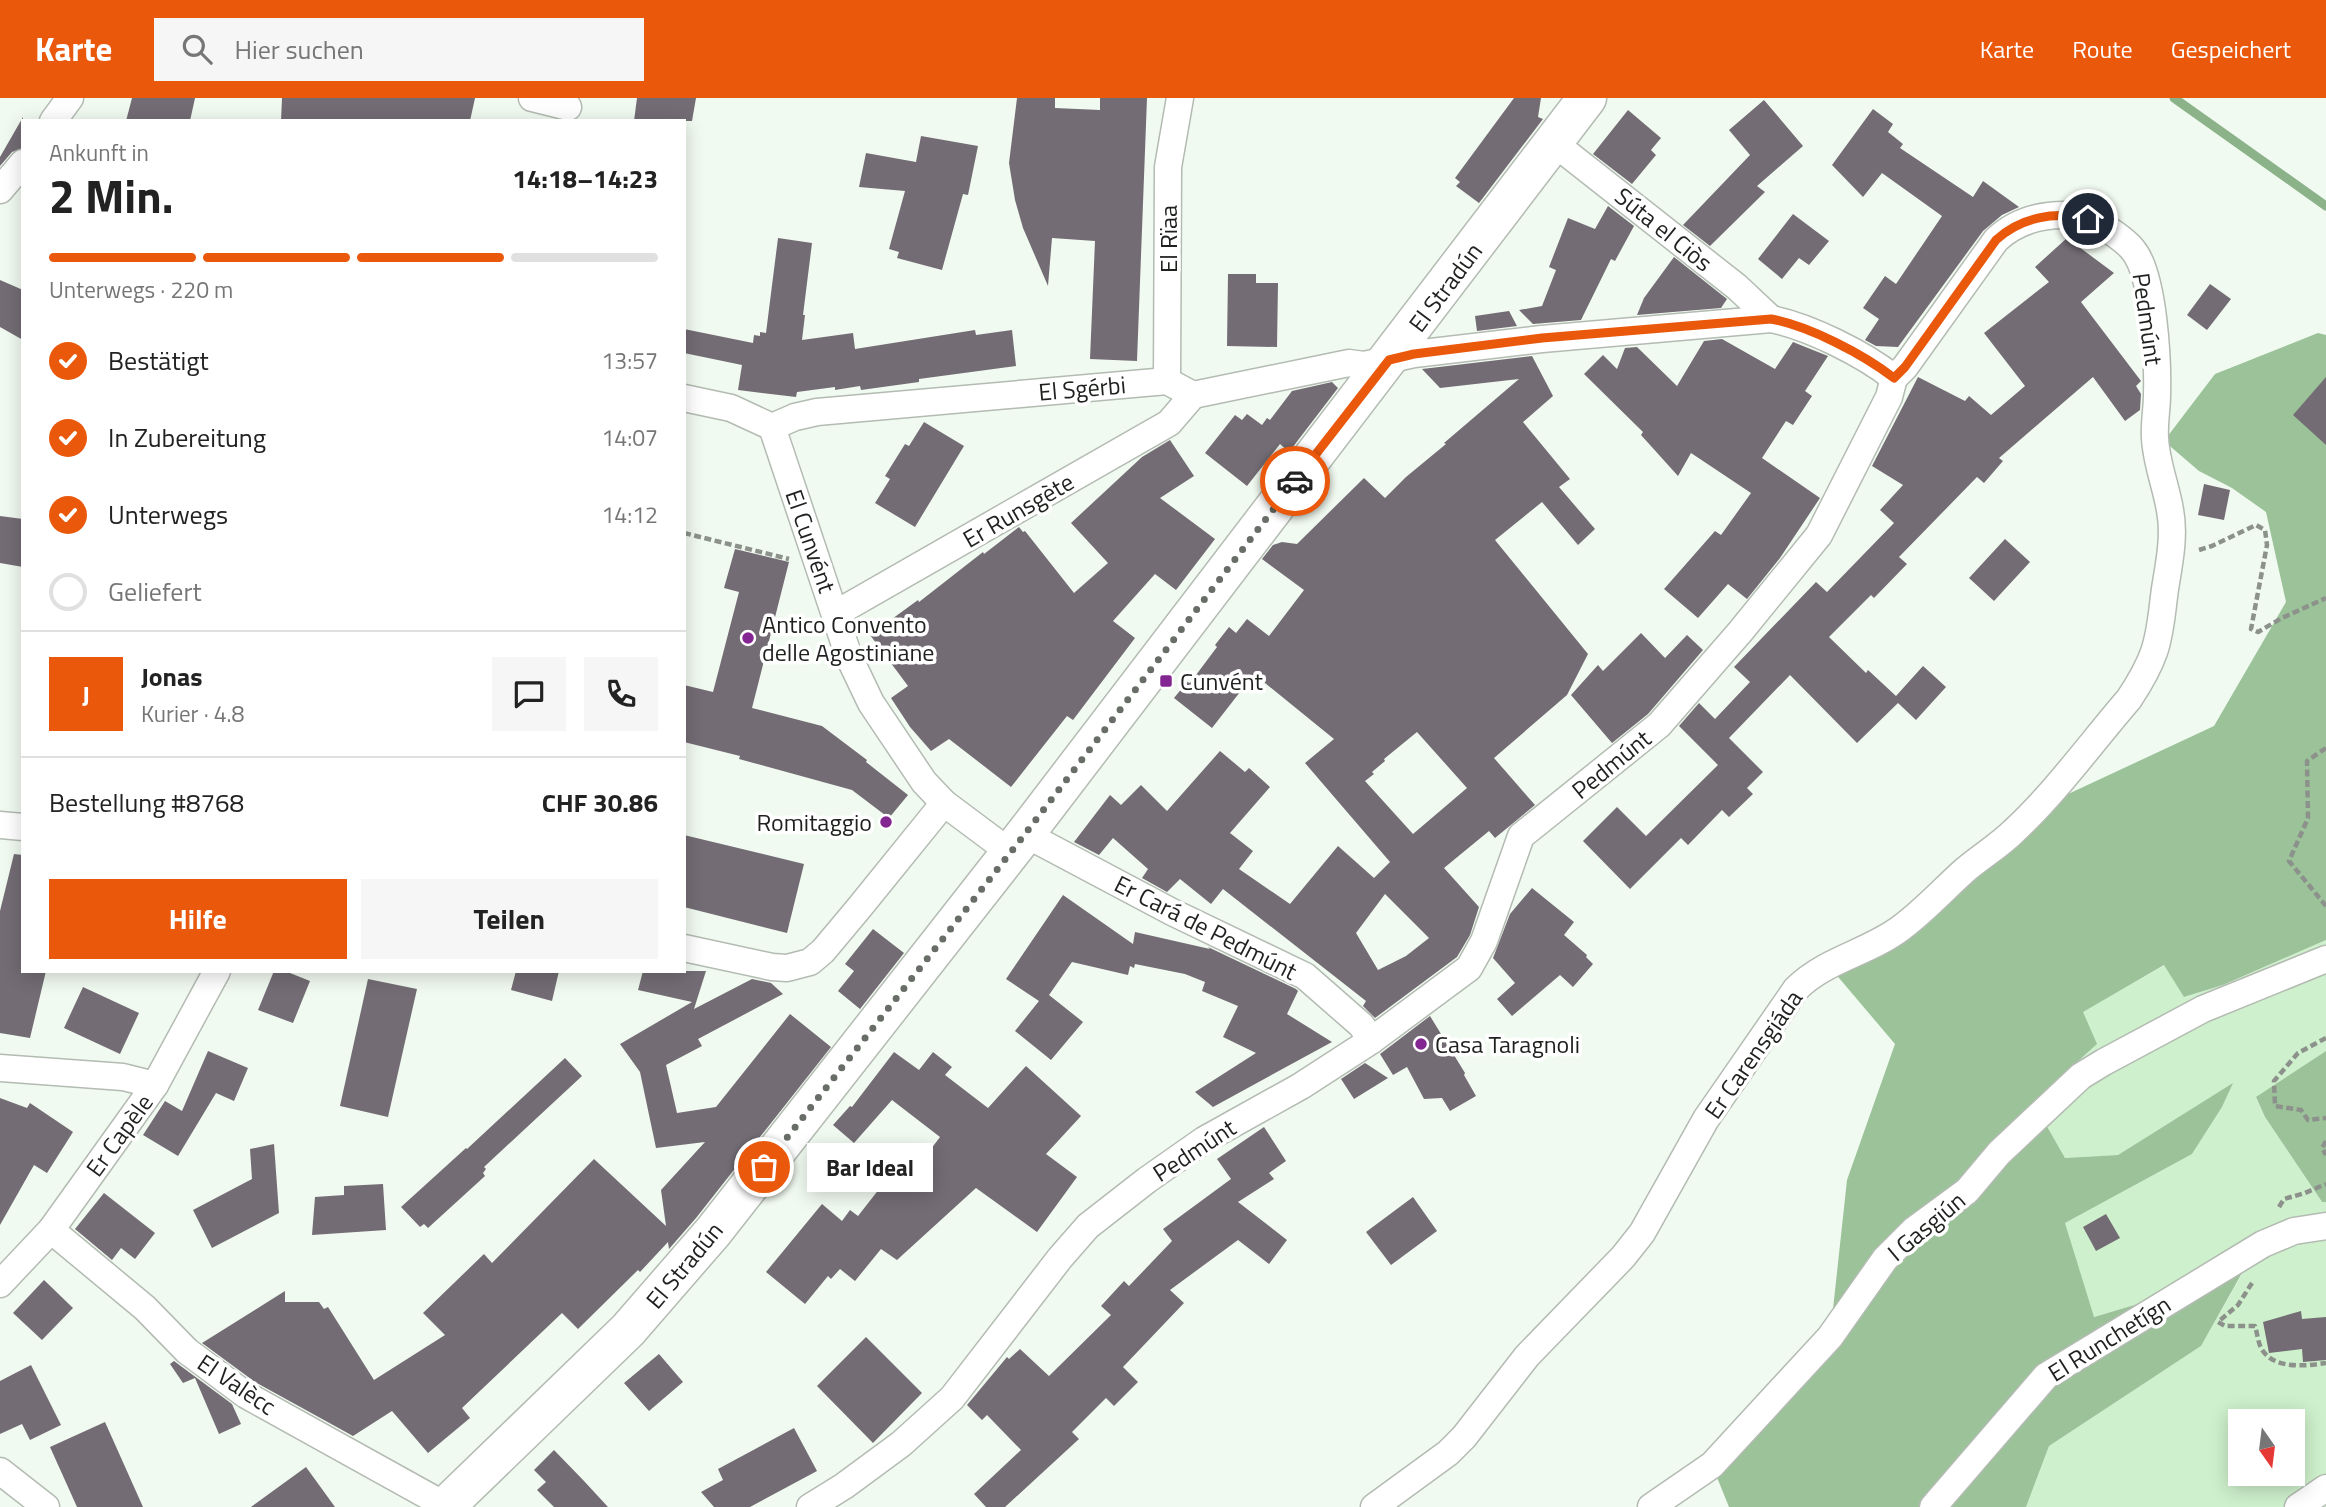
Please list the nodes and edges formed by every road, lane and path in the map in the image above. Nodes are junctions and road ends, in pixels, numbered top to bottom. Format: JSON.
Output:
{"nodes":[{"id":1,"x":70,"y":98,"type":"edge"},
{"id":2,"x":532,"y":98,"type":"edge"},
{"id":3,"x":1181,"y":98,"type":"edge"},
{"id":4,"x":1587,"y":98,"type":"edge"},
{"id":5,"x":568,"y":109,"type":"edge"},
{"id":6,"x":54,"y":119,"type":"edge"},
{"id":7,"x":1554,"y":143,"type":"junction"},
{"id":8,"x":21,"y":165,"type":"edge"},
{"id":9,"x":0,"y":190,"type":"edge"},
{"id":10,"x":1771,"y":319,"type":"junction"},
{"id":11,"x":1389,"y":360,"type":"junction"},
{"id":12,"x":1894,"y":378,"type":"junction"},
{"id":13,"x":1167,"y":381,"type":"junction"},
{"id":14,"x":1193,"y":395,"type":"junction"},
{"id":15,"x":686,"y":398,"type":"edge"},
{"id":16,"x":772,"y":427,"type":"junction"},
{"id":17,"x":686,"y":534,"type":"edge"},
{"id":18,"x":2171,"y":551,"type":"junction"},
{"id":19,"x":820,"y":567,"type":"junction"},
{"id":20,"x":2326,"y":598,"type":"edge"},
{"id":21,"x":835,"y":614,"type":"junction"},
{"id":22,"x":2326,"y":748,"type":"edge"},
{"id":23,"x":944,"y":803,"type":"junction"},
{"id":24,"x":0,"y":825,"type":"edge"},
{"id":25,"x":21,"y":827,"type":"edge"},
{"id":26,"x":1018,"y":843,"type":"junction"},
{"id":27,"x":2326,"y":906,"type":"edge"},
{"id":28,"x":686,"y":947,"type":"edge"},
{"id":29,"x":2326,"y":959,"type":"edge"},
{"id":30,"x":216,"y":973,"type":"edge"},
{"id":31,"x":2326,"y":1038,"type":"edge"},
{"id":32,"x":1372,"y":1040,"type":"junction"},
{"id":33,"x":0,"y":1068,"type":"edge"},
{"id":34,"x":155,"y":1085,"type":"junction"},
{"id":35,"x":2326,"y":1118,"type":"edge"},
{"id":36,"x":2326,"y":1141,"type":"edge"},
{"id":37,"x":2326,"y":1155,"type":"edge"},
{"id":38,"x":2326,"y":1226,"type":"edge"},
{"id":39,"x":51,"y":1230,"type":"junction"},
{"id":40,"x":2255,"y":1280,"type":"dead end"},
{"id":41,"x":0,"y":1284,"type":"edge"},
{"id":42,"x":2326,"y":1363,"type":"edge"},
{"id":43,"x":0,"y":1471,"type":"edge"},
{"id":44,"x":2326,"y":1488,"type":"edge"},
{"id":45,"x":46,"y":1507,"type":"edge"},
{"id":46,"x":446,"y":1507,"type":"edge"},
{"id":47,"x":810,"y":1507,"type":"edge"},
{"id":48,"x":1374,"y":1507,"type":"edge"},
{"id":49,"x":1650,"y":1507,"type":"edge"},
{"id":50,"x":1933,"y":1507,"type":"edge"},
{"id":51,"x":2298,"y":1507,"type":"edge"}],
"edges":[{"from":1,"to":6,"type":"street"},
{"from":2,"to":5,"type":"street"},
{"from":3,"to":13,"type":"street","name":"El Rïaa"},
{"from":4,"to":7,"type":"main road","name":"El Stradún"},
{"from":7,"to":10,"type":"street","name":"Súta el Ciòs"},
{"from":7,"to":11,"type":"main road","name":"El Stradún"},
{"from":8,"to":9,"type":"street"},
{"from":10,"to":11,"type":"street"},
{"from":10,"to":12,"type":"street"},
{"from":11,"to":14,"type":"street"},
{"from":11,"to":26,"type":"main road","name":"El Stradún"},
{"from":12,"to":18,"type":"street","name":"Pedmúnt"},
{"from":12,"to":32,"type":"street","name":"Pedmúnt"},
{"from":13,"to":14,"type":"street"},
{"from":13,"to":16,"type":"street","name":"El Sgérbi"},
{"from":14,"to":21,"type":"street","name":"Er Runsgète"},
{"from":15,"to":16,"type":"street"},
{"from":16,"to":19,"type":"street","name":"El Cunvént"},
{"from":17,"to":19,"type":"path"},
{"from":18,"to":20,"type":"path"},
{"from":18,"to":48,"type":"street","name":"Er Carensgiáda"},
{"from":19,"to":21,"type":"street","name":"El Cunvént"},
{"from":21,"to":23,"type":"street","name":"El Cunvént"},
{"from":22,"to":27,"type":"path"},
{"from":23,"to":26,"type":"street","name":"El Cunvént"},
{"from":23,"to":28,"type":"street"},
{"from":24,"to":25,"type":"street"},
{"from":26,"to":32,"type":"street","name":"Er Cará de Pedmúnt"},
{"from":26,"to":46,"type":"main road","name":"El Stradún"},
{"from":29,"to":49,"type":"street","name":"I Gasgiún"},
{"from":30,"to":34,"type":"street","name":"Er Capèle"},
{"from":31,"to":35,"type":"path"},
{"from":32,"to":47,"type":"street","name":"Pedmúnt"},
{"from":33,"to":34,"type":"street"},
{"from":34,"to":39,"type":"street","name":"Er Capèle"},
{"from":36,"to":37,"type":"path"},
{"from":38,"to":50,"type":"street","name":"El Runchetígn"},
{"from":39,"to":41,"type":"street","name":"Er Capèle"},
{"from":39,"to":46,"type":"street","name":"El Valècc"},
{"from":40,"to":42,"type":"path"},
{"from":43,"to":45,"type":"street"},
{"from":44,"to":51,"type":"street"}]}
